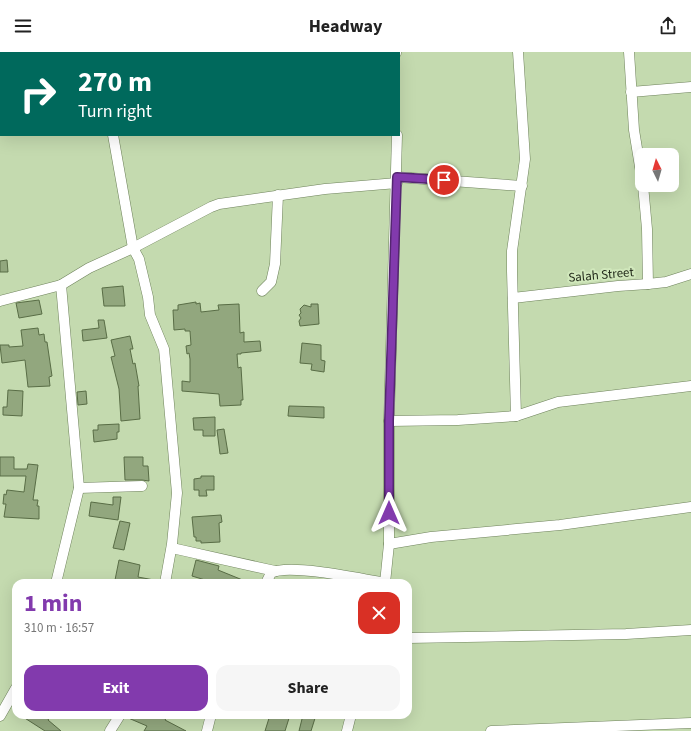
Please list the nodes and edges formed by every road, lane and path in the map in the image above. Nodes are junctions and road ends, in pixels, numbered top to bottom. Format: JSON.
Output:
{"nodes":[{"id":1,"x":518,"y":52,"type":"edge"},
{"id":2,"x":629,"y":52,"type":"edge"},
{"id":3,"x":691,"y":86,"type":"edge"},
{"id":4,"x":631,"y":92,"type":"junction"},
{"id":5,"x":113,"y":136,"type":"edge"},
{"id":6,"x":397,"y":136,"type":"edge"},
{"id":7,"x":637,"y":148,"type":"edge"},
{"id":8,"x":397,"y":180,"type":"junction"},
{"id":9,"x":522,"y":186,"type":"junction"},
{"id":10,"x":644,"y":192,"type":"edge"},
{"id":11,"x":278,"y":195,"type":"junction"},
{"id":12,"x":134,"y":248,"type":"junction"},
{"id":13,"x":691,"y":274,"type":"edge"},
{"id":14,"x":648,"y":284,"type":"junction"},
{"id":15,"x":61,"y":285,"type":"junction"},
{"id":16,"x":262,"y":291,"type":"dead end"},
{"id":17,"x":513,"y":298,"type":"junction"},
{"id":18,"x":0,"y":301,"type":"edge"},
{"id":19,"x":691,"y":386,"type":"edge"},
{"id":20,"x":516,"y":416,"type":"junction"},
{"id":21,"x":389,"y":421,"type":"junction"},
{"id":22,"x":142,"y":486,"type":"dead end"},
{"id":23,"x":79,"y":488,"type":"junction"},
{"id":24,"x":691,"y":507,"type":"edge"},
{"id":25,"x":389,"y":544,"type":"junction"},
{"id":26,"x":172,"y":548,"type":"junction"},
{"id":27,"x":275,"y":571,"type":"junction"},
{"id":28,"x":57,"y":579,"type":"edge"},
{"id":29,"x":166,"y":579,"type":"edge"},
{"id":30,"x":268,"y":579,"type":"edge"},
{"id":31,"x":357,"y":579,"type":"edge"},
{"id":32,"x":385,"y":579,"type":"edge"},
{"id":33,"x":691,"y":630,"type":"edge"},
{"id":34,"x":412,"y":638,"type":"edge"},
{"id":35,"x":12,"y":695,"type":"edge"},
{"id":36,"x":0,"y":716,"type":"edge"},
{"id":37,"x":118,"y":719,"type":"edge"},
{"id":38,"x":210,"y":719,"type":"edge"},
{"id":39,"x":350,"y":719,"type":"edge"},
{"id":40,"x":691,"y":723,"type":"edge"},
{"id":41,"x":110,"y":731,"type":"edge"},
{"id":42,"x":207,"y":731,"type":"edge"},
{"id":43,"x":347,"y":731,"type":"edge"},
{"id":44,"x":491,"y":731,"type":"edge"}],
"edges":[{"from":1,"to":9,"type":"street"},
{"from":2,"to":4,"type":"street"},
{"from":3,"to":4,"type":"street"},
{"from":4,"to":7,"type":"street"},
{"from":5,"to":12,"type":"street"},
{"from":6,"to":8,"type":"street"},
{"from":8,"to":9,"type":"street"},
{"from":8,"to":11,"type":"street"},
{"from":8,"to":21,"type":"street"},
{"from":9,"to":17,"type":"street"},
{"from":10,"to":14,"type":"street"},
{"from":11,"to":12,"type":"street"},
{"from":11,"to":16,"type":"street"},
{"from":12,"to":15,"type":"street"},
{"from":12,"to":26,"type":"street"},
{"from":13,"to":14,"type":"street","name":"Salah Street"},
{"from":14,"to":17,"type":"street","name":"Salah Street"},
{"from":15,"to":18,"type":"street"},
{"from":15,"to":23,"type":"street"},
{"from":17,"to":20,"type":"street"},
{"from":19,"to":20,"type":"street"},
{"from":20,"to":21,"type":"street"},
{"from":21,"to":25,"type":"street"},
{"from":22,"to":23,"type":"street"},
{"from":23,"to":28,"type":"street"},
{"from":24,"to":25,"type":"street"},
{"from":25,"to":32,"type":"street"},
{"from":26,"to":27,"type":"street"},
{"from":26,"to":29,"type":"street"},
{"from":27,"to":30,"type":"street"},
{"from":27,"to":31,"type":"street"},
{"from":33,"to":34,"type":"street"},
{"from":35,"to":36,"type":"street"},
{"from":37,"to":41,"type":"street"},
{"from":38,"to":42,"type":"street"},
{"from":39,"to":43,"type":"street"},
{"from":40,"to":44,"type":"street"}]}
